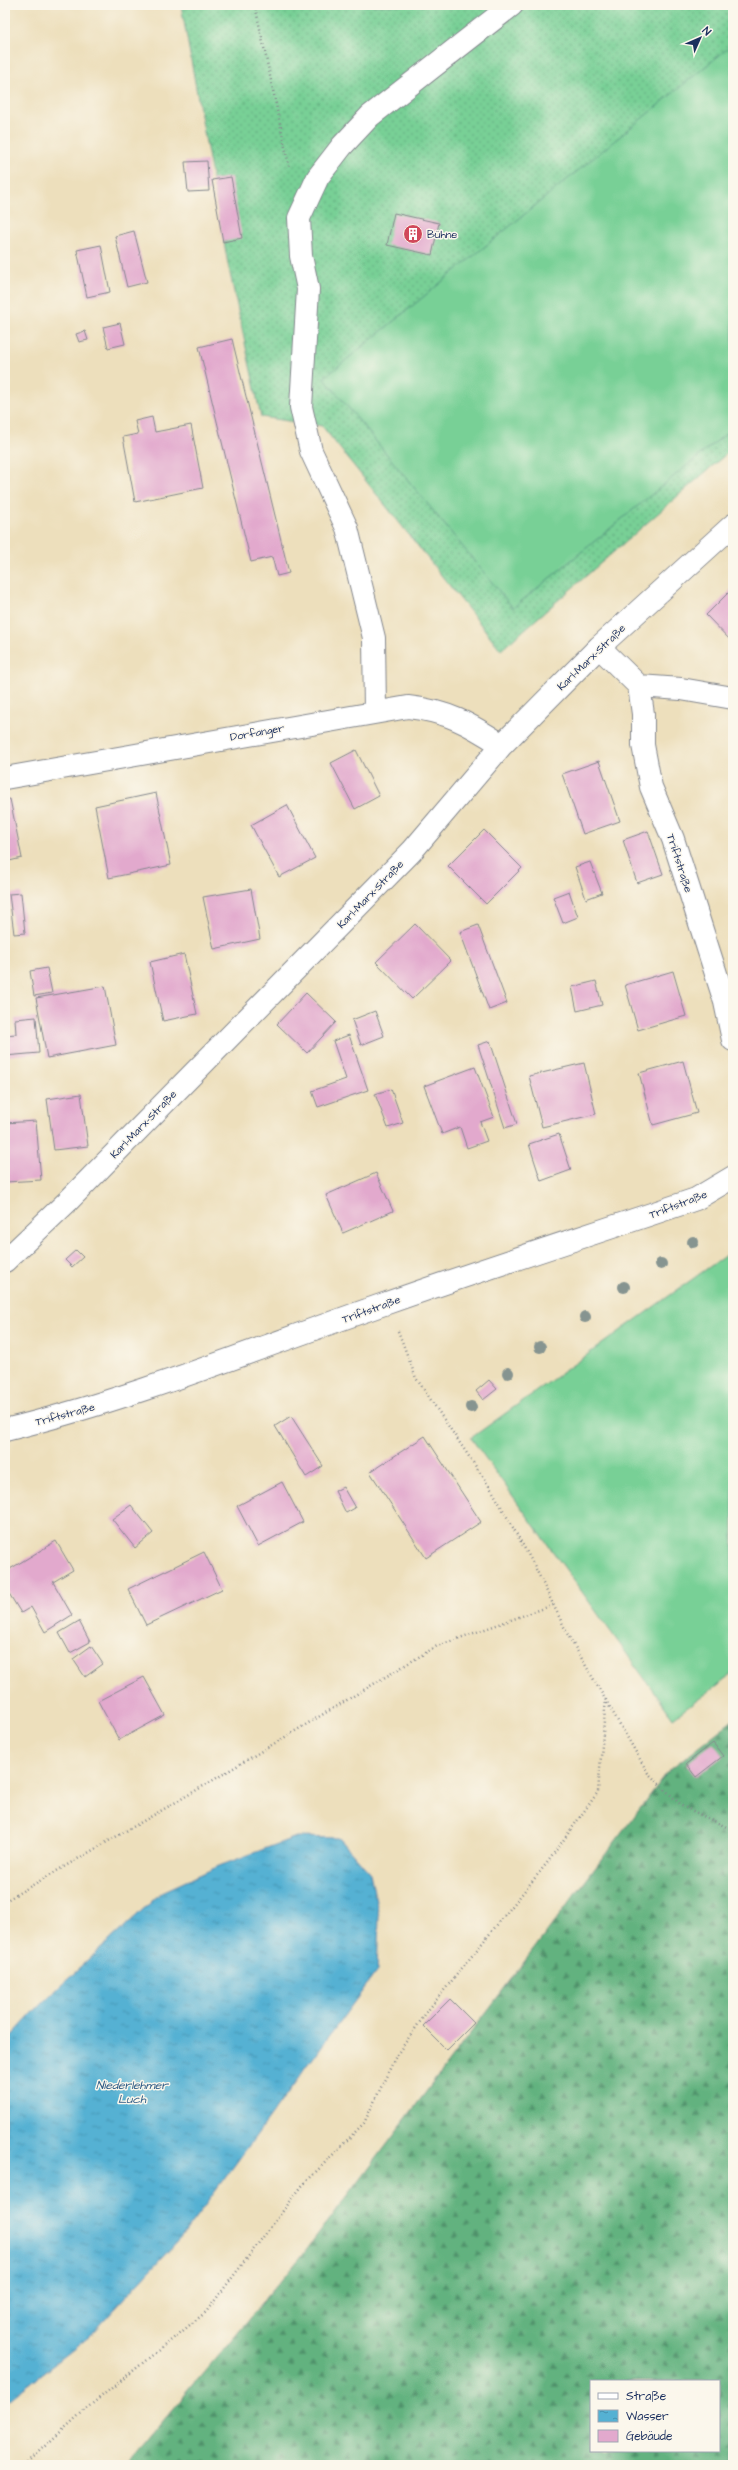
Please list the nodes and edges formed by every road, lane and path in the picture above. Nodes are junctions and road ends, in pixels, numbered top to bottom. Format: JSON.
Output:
{"nodes":[{"id":1,"x":254,"y":5,"type":"edge"},
{"id":2,"x":512,"y":5,"type":"edge"},
{"id":3,"x":290,"y":172,"type":"dead end"},
{"id":4,"x":733,"y":525,"type":"edge"},
{"id":5,"x":599,"y":647,"type":"junction"},
{"id":6,"x":639,"y":686,"type":"junction"},
{"id":7,"x":733,"y":698,"type":"edge"},
{"id":8,"x":375,"y":711,"type":"junction"},
{"id":9,"x":502,"y":745,"type":"junction"},
{"id":10,"x":5,"y":778,"type":"edge"},
{"id":11,"x":733,"y":1040,"type":"edge"},
{"id":12,"x":733,"y":1177,"type":"edge"},
{"id":13,"x":5,"y":1261,"type":"edge"},
{"id":14,"x":386,"y":1303,"type":"junction"},
{"id":15,"x":5,"y":1430,"type":"edge"},
{"id":16,"x":553,"y":1605,"type":"junction"},
{"id":17,"x":606,"y":1698,"type":"junction"},
{"id":18,"x":733,"y":1830,"type":"edge"},
{"id":19,"x":5,"y":1901,"type":"edge"},
{"id":20,"x":24,"y":2465,"type":"edge"}],
"edges":[{"from":1,"to":3,"type":"path"},
{"from":2,"to":8,"type":"street"},
{"from":4,"to":5,"type":"street","name":"Karl-Marx-Straße"},
{"from":5,"to":6,"type":"street"},
{"from":5,"to":9,"type":"street","name":"Karl-Marx-Straße"},
{"from":6,"to":7,"type":"street"},
{"from":6,"to":11,"type":"street","name":"Triftstraße"},
{"from":8,"to":9,"type":"street","name":"Dorfanger"},
{"from":8,"to":10,"type":"street","name":"Dorfanger"},
{"from":9,"to":13,"type":"street","name":"Karl-Marx-Straße"},
{"from":12,"to":14,"type":"street","name":"Triftstraße"},
{"from":14,"to":15,"type":"street","name":"Triftstraße"},
{"from":14,"to":16,"type":"path"},
{"from":16,"to":17,"type":"path"},
{"from":16,"to":19,"type":"path"},
{"from":17,"to":18,"type":"path"},
{"from":17,"to":20,"type":"path"}]}
